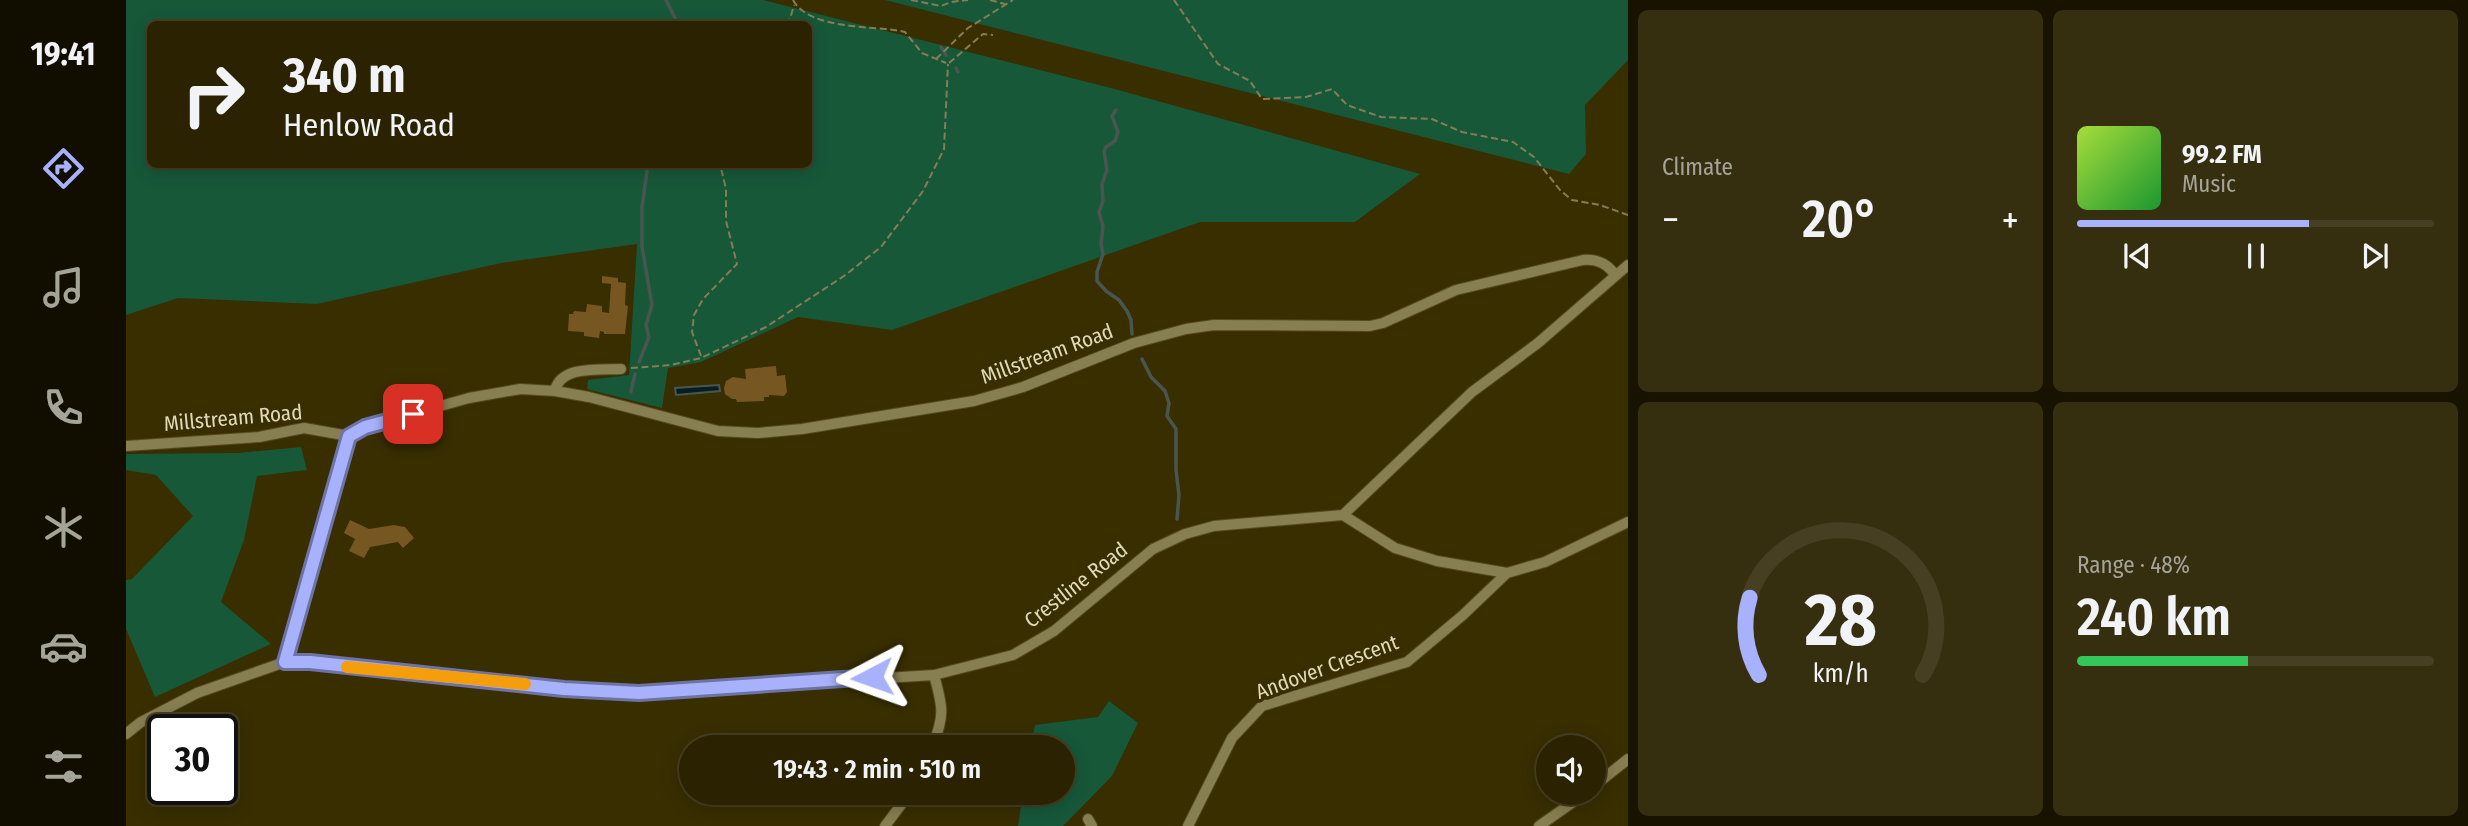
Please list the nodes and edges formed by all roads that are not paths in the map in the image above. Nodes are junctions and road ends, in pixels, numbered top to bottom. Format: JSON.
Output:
{"nodes":[{"id":1,"x":1628,"y":265,"type":"edge"},
{"id":2,"x":1615,"y":275,"type":"junction"},
{"id":3,"x":621,"y":369,"type":"road end"},
{"id":4,"x":555,"y":391,"type":"junction"},
{"id":5,"x":349,"y":436,"type":"junction"},
{"id":6,"x":126,"y":446,"type":"edge"},
{"id":7,"x":1343,"y":515,"type":"junction"},
{"id":8,"x":1628,"y":522,"type":"edge"},
{"id":9,"x":1507,"y":573,"type":"junction"},
{"id":10,"x":285,"y":662,"type":"junction"},
{"id":11,"x":934,"y":675,"type":"junction"},
{"id":12,"x":126,"y":734,"type":"edge"},
{"id":13,"x":937,"y":735,"type":"edge"},
{"id":14,"x":1628,"y":759,"type":"edge"},
{"id":15,"x":1606,"y":776,"type":"edge"},
{"id":16,"x":901,"y":805,"type":"edge"},
{"id":17,"x":1569,"y":805,"type":"edge"},
{"id":18,"x":885,"y":826,"type":"edge"},
{"id":19,"x":1188,"y":826,"type":"edge"},
{"id":20,"x":1539,"y":826,"type":"edge"}],
"edges":[{"from":1,"to":2,"type":"street"},
{"from":2,"to":4,"type":"street","name":"Millstream Road"},
{"from":2,"to":7,"type":"street"},
{"from":3,"to":4,"type":"street"},
{"from":4,"to":5,"type":"street","name":"Millstream Road"},
{"from":5,"to":6,"type":"street","name":"Millstream Road"},
{"from":5,"to":10,"type":"street"},
{"from":7,"to":9,"type":"street"},
{"from":7,"to":11,"type":"street","name":"Crestline Road"},
{"from":8,"to":9,"type":"street","name":"Andover Crescent"},
{"from":9,"to":19,"type":"street","name":"Andover Crescent"},
{"from":10,"to":11,"type":"street","name":"Crestline Road"},
{"from":10,"to":12,"type":"street","name":"Crestline Road"},
{"from":11,"to":13,"type":"street"},
{"from":14,"to":15,"type":"street"},
{"from":16,"to":18,"type":"street"},
{"from":17,"to":20,"type":"street"}]}
